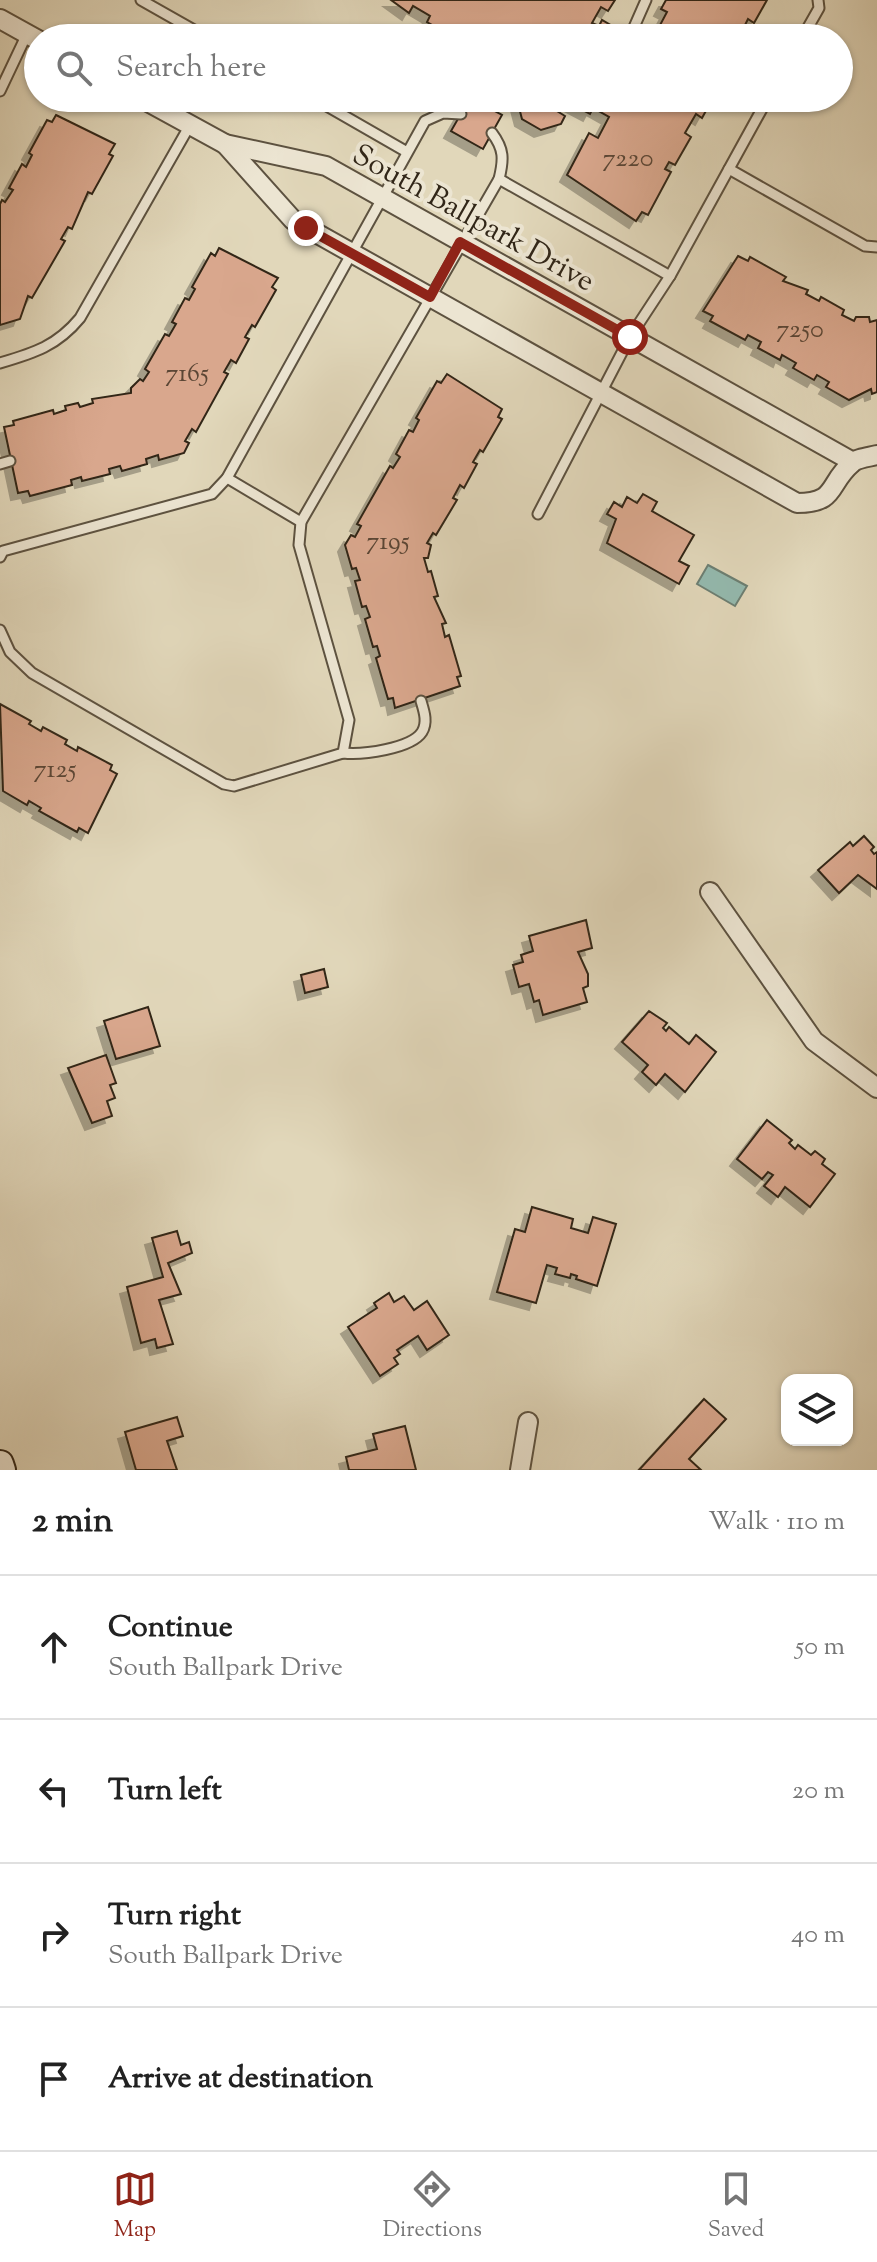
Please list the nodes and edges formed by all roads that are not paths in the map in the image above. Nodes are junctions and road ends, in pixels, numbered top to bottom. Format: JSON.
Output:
{"nodes":[{"id":1,"x":141,"y":0,"type":"edge"},
{"id":2,"x":646,"y":0,"type":"edge"},
{"id":3,"x":818,"y":0,"type":"edge"},
{"id":4,"x":0,"y":19,"type":"edge"},
{"id":5,"x":183,"y":24,"type":"edge"},
{"id":6,"x":635,"y":24,"type":"edge"},
{"id":7,"x":810,"y":24,"type":"edge"},
{"id":8,"x":24,"y":32,"type":"edge"},
{"id":9,"x":24,"y":50,"type":"edge"},
{"id":10,"x":0,"y":91,"type":"edge"},
{"id":11,"x":166,"y":112,"type":"edge"},
{"id":12,"x":337,"y":112,"type":"edge"},
{"id":13,"x":760,"y":112,"type":"edge"},
{"id":14,"x":461,"y":114,"type":"dead end"},
{"id":15,"x":190,"y":125,"type":"junction"},
{"id":16,"x":492,"y":133,"type":"dead end"},
{"id":17,"x":225,"y":144,"type":"junction"},
{"id":18,"x":407,"y":152,"type":"junction"},
{"id":19,"x":729,"y":169,"type":"junction"},
{"id":20,"x":499,"y":179,"type":"junction"},
{"id":21,"x":382,"y":197,"type":"junction"},
{"id":22,"x":460,"y":242,"type":"junction"},
{"id":23,"x":877,"y":247,"type":"edge"},
{"id":24,"x":351,"y":254,"type":"junction"},
{"id":25,"x":670,"y":276,"type":"junction"},
{"id":26,"x":430,"y":297,"type":"junction"},
{"id":27,"x":630,"y":337,"type":"junction"},
{"id":28,"x":0,"y":363,"type":"edge"},
{"id":29,"x":602,"y":395,"type":"junction"},
{"id":30,"x":877,"y":455,"type":"edge"},
{"id":31,"x":853,"y":462,"type":"junction"},
{"id":32,"x":227,"y":478,"type":"junction"},
{"id":33,"x":538,"y":514,"type":"dead end"},
{"id":34,"x":301,"y":522,"type":"junction"},
{"id":35,"x":0,"y":557,"type":"edge"},
{"id":36,"x":0,"y":630,"type":"edge"},
{"id":37,"x":421,"y":701,"type":"dead end"},
{"id":38,"x":343,"y":753,"type":"junction"},
{"id":39,"x":710,"y":892,"type":"dead end"},
{"id":40,"x":877,"y":1088,"type":"edge"},
{"id":41,"x":528,"y":1422,"type":"dead end"},
{"id":42,"x":0,"y":1464,"type":"edge"},
{"id":43,"x":2,"y":1470,"type":"edge"},
{"id":44,"x":520,"y":1470,"type":"edge"}],
"edges":[{"from":1,"to":5,"type":"lane"},
{"from":2,"to":6,"type":"lane"},
{"from":3,"to":7,"type":"lane"},
{"from":4,"to":8,"type":"street"},
{"from":9,"to":10,"type":"lane"},
{"from":11,"to":15,"type":"street","name":"South Ballpark Drive"},
{"from":12,"to":18,"type":"lane"},
{"from":13,"to":19,"type":"lane"},
{"from":14,"to":18,"type":"lane"},
{"from":15,"to":17,"type":"street","name":"South Ballpark Drive"},
{"from":15,"to":28,"type":"lane"},
{"from":16,"to":20,"type":"lane"},
{"from":17,"to":21,"type":"street","name":"South Ballpark Drive"},
{"from":17,"to":24,"type":"street","name":"South Ballpark Drive"},
{"from":18,"to":21,"type":"lane"},
{"from":19,"to":23,"type":"lane"},
{"from":19,"to":25,"type":"lane"},
{"from":20,"to":22,"type":"lane"},
{"from":20,"to":25,"type":"lane"},
{"from":21,"to":22,"type":"street","name":"South Ballpark Drive"},
{"from":21,"to":24,"type":"lane"},
{"from":22,"to":26,"type":"lane"},
{"from":22,"to":27,"type":"street","name":"South Ballpark Drive"},
{"from":24,"to":26,"type":"street","name":"South Ballpark Drive"},
{"from":24,"to":32,"type":"lane"},
{"from":25,"to":27,"type":"lane"},
{"from":26,"to":29,"type":"street","name":"South Ballpark Drive"},
{"from":26,"to":34,"type":"lane"},
{"from":27,"to":29,"type":"lane"},
{"from":27,"to":31,"type":"street","name":"South Ballpark Drive"},
{"from":29,"to":31,"type":"street","name":"South Ballpark Drive"},
{"from":29,"to":33,"type":"lane"},
{"from":30,"to":31,"type":"street"},
{"from":32,"to":34,"type":"lane"},
{"from":32,"to":35,"type":"lane"},
{"from":34,"to":38,"type":"lane"},
{"from":36,"to":38,"type":"lane"},
{"from":37,"to":38,"type":"lane"},
{"from":39,"to":40,"type":"street"},
{"from":41,"to":44,"type":"street"},
{"from":42,"to":43,"type":"main road"}]}
